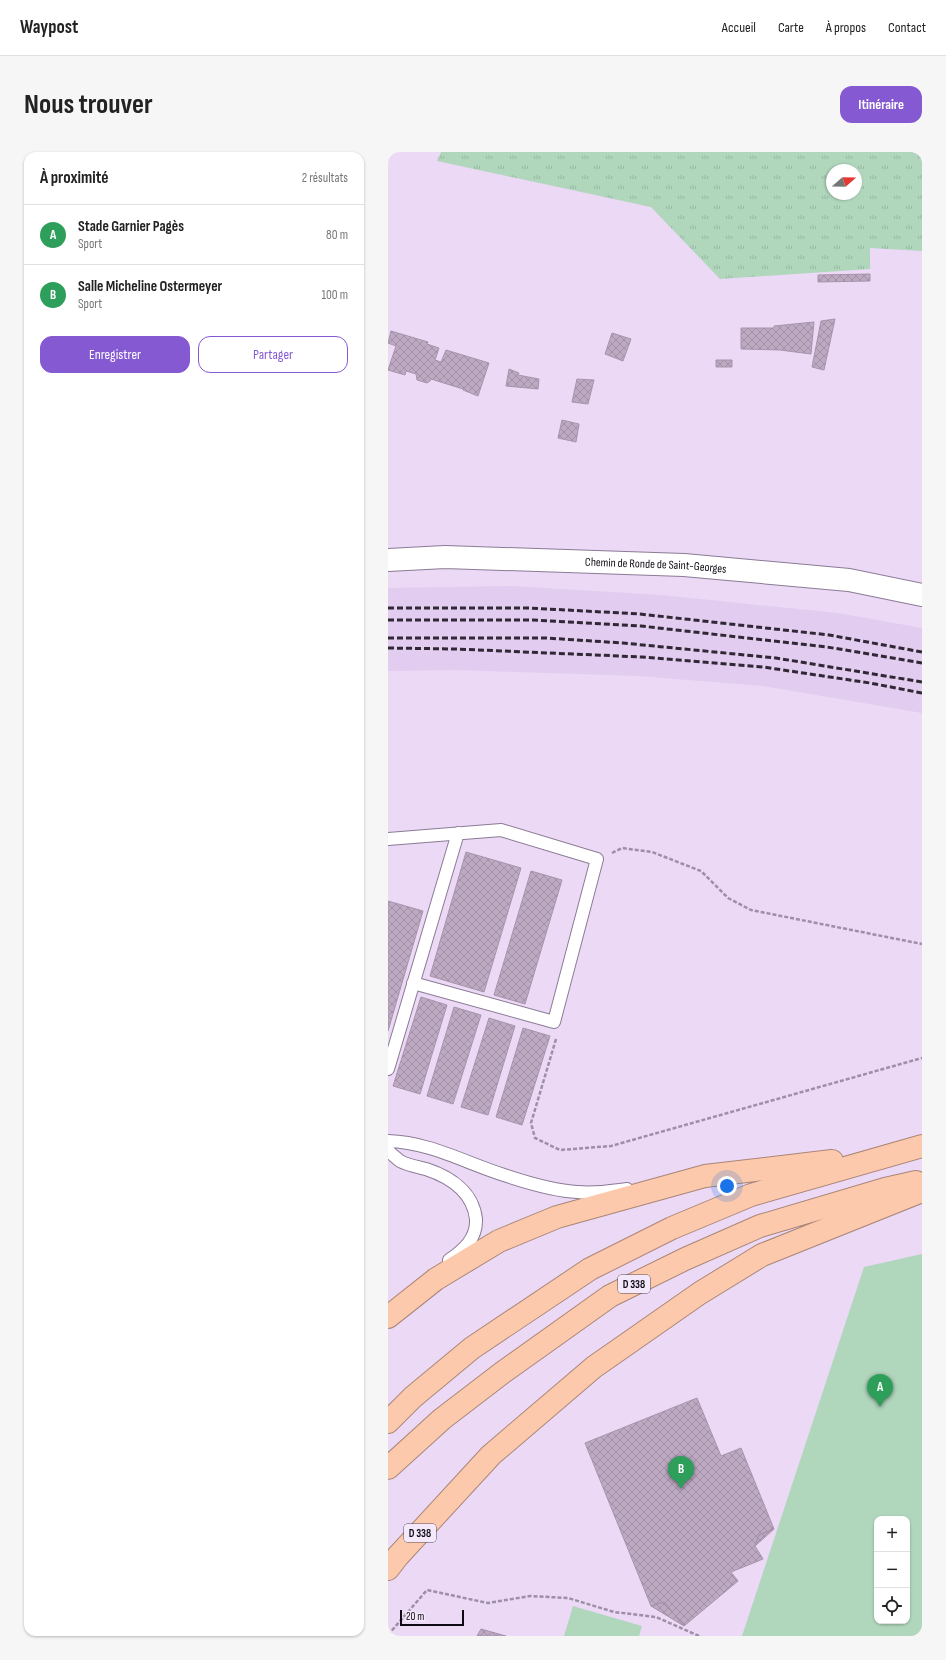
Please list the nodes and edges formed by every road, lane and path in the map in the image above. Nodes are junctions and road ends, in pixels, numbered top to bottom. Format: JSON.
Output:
{"nodes":[{"id":1,"x":388,"y":560,"type":"edge"},
{"id":2,"x":922,"y":595,"type":"edge"},
{"id":3,"x":458,"y":833,"type":"junction"},
{"id":4,"x":388,"y":839,"type":"edge"},
{"id":5,"x":597,"y":859,"type":"junction"},
{"id":6,"x":922,"y":944,"type":"edge"},
{"id":7,"x":414,"y":983,"type":"junction"},
{"id":8,"x":554,"y":1022,"type":"junction"},
{"id":9,"x":922,"y":1058,"type":"edge"},
{"id":10,"x":388,"y":1069,"type":"edge"},
{"id":11,"x":388,"y":1140,"type":"edge"},
{"id":12,"x":922,"y":1146,"type":"edge"},
{"id":13,"x":388,"y":1151,"type":"edge"},
{"id":14,"x":891,"y":1154,"type":"junction"},
{"id":15,"x":922,"y":1180,"type":"edge"},
{"id":16,"x":670,"y":1185,"type":"junction"},
{"id":17,"x":922,"y":1191,"type":"edge"},
{"id":18,"x":388,"y":1313,"type":"edge"},
{"id":19,"x":388,"y":1317,"type":"edge"},
{"id":20,"x":388,"y":1422,"type":"edge"},
{"id":21,"x":388,"y":1468,"type":"edge"},
{"id":22,"x":388,"y":1569,"type":"edge"},
{"id":23,"x":388,"y":1635,"type":"edge"},
{"id":24,"x":699,"y":1636,"type":"edge"}],
"edges":[{"from":1,"to":2,"type":"street","name":"Chemin de Ronde de Saint-Georges"},
{"from":3,"to":4,"type":"lane"},
{"from":3,"to":5,"type":"lane"},
{"from":3,"to":7,"type":"lane"},
{"from":5,"to":6,"type":"path"},
{"from":5,"to":8,"type":"lane"},
{"from":7,"to":8,"type":"lane"},
{"from":7,"to":10,"type":"lane"},
{"from":8,"to":9,"type":"path"},
{"from":11,"to":16,"type":"lane"},
{"from":12,"to":14,"type":"highway","number":"D 338"},
{"from":13,"to":18,"type":"lane"},
{"from":14,"to":16,"type":"highway","number":"D 338"},
{"from":14,"to":20,"type":"highway","number":"D 338"},
{"from":15,"to":21,"type":"highway","number":"D 338"},
{"from":16,"to":19,"type":"highway","number":"D 338"},
{"from":17,"to":22,"type":"highway","number":"D 338"},
{"from":23,"to":24,"type":"path"}]}
